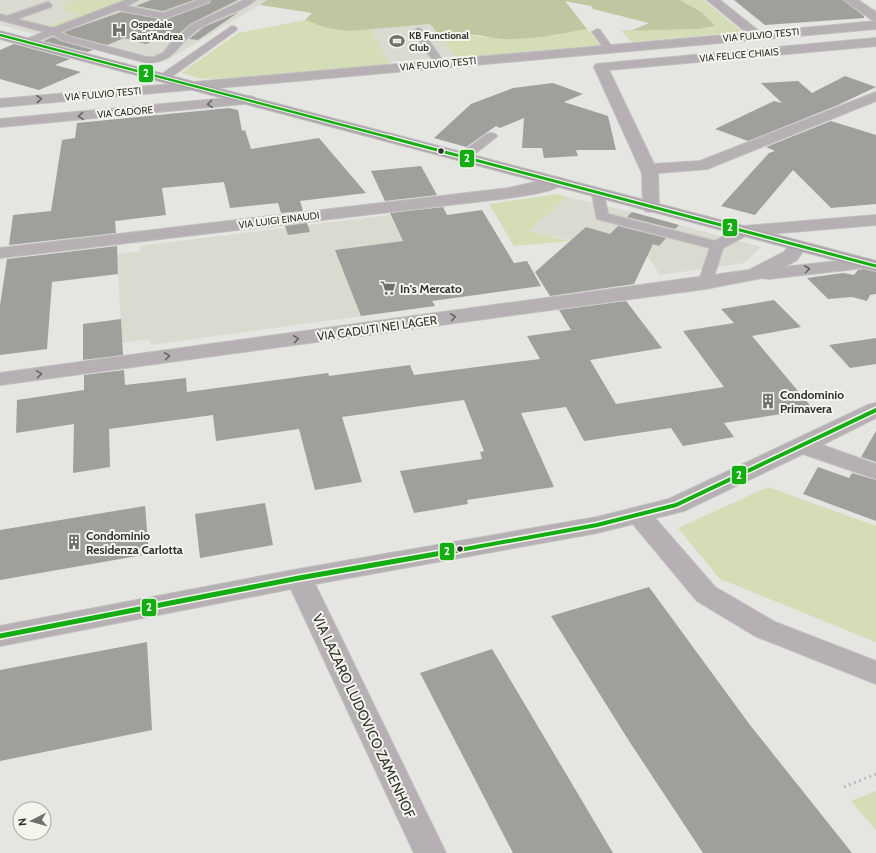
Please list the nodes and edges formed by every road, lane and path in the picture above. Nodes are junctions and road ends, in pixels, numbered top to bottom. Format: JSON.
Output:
{"nodes":[{"id":1,"x":134,"y":0,"type":"edge"},
{"id":2,"x":206,"y":0,"type":"edge"},
{"id":3,"x":251,"y":0,"type":"edge"},
{"id":4,"x":713,"y":0,"type":"edge"},
{"id":5,"x":850,"y":0,"type":"edge"},
{"id":6,"x":48,"y":5,"type":"dead end"},
{"id":7,"x":118,"y":7,"type":"junction"},
{"id":8,"x":876,"y":17,"type":"edge"},
{"id":9,"x":4,"y":18,"type":"edge"},
{"id":10,"x":876,"y":25,"type":"edge"},
{"id":11,"x":232,"y":29,"type":"dead end"},
{"id":12,"x":52,"y":31,"type":"junction"},
{"id":13,"x":418,"y":31,"type":"dead end"},
{"id":14,"x":597,"y":32,"type":"dead end"},
{"id":15,"x":0,"y":35,"type":"edge"},
{"id":16,"x":757,"y":35,"type":"junction"},
{"id":17,"x":27,"y":42,"type":"junction"},
{"id":18,"x":876,"y":42,"type":"edge"},
{"id":19,"x":609,"y":48,"type":"junction"},
{"id":20,"x":155,"y":60,"type":"junction"},
{"id":21,"x":440,"y":64,"type":"junction"},
{"id":22,"x":159,"y":77,"type":"junction"},
{"id":23,"x":194,"y":86,"type":"junction"},
{"id":24,"x":876,"y":96,"type":"edge"},
{"id":25,"x":249,"y":100,"type":"junction"},
{"id":26,"x":0,"y":103,"type":"edge"},
{"id":27,"x":0,"y":123,"type":"edge"},
{"id":28,"x":491,"y":136,"type":"dead end"},
{"id":29,"x":464,"y":157,"type":"junction"},
{"id":30,"x":649,"y":169,"type":"junction"},
{"id":31,"x":556,"y":182,"type":"junction"},
{"id":32,"x":598,"y":193,"type":"junction"},
{"id":33,"x":651,"y":207,"type":"junction"},
{"id":34,"x":876,"y":220,"type":"edge"},
{"id":35,"x":744,"y":231,"type":"junction"},
{"id":36,"x":717,"y":246,"type":"junction"},
{"id":37,"x":798,"y":246,"type":"junction"},
{"id":38,"x":0,"y":253,"type":"edge"},
{"id":39,"x":870,"y":264,"type":"edge"},
{"id":40,"x":754,"y":275,"type":"junction"},
{"id":41,"x":705,"y":283,"type":"junction"},
{"id":42,"x":0,"y":379,"type":"edge"},
{"id":43,"x":870,"y":419,"type":"edge"},
{"id":44,"x":801,"y":445,"type":"junction"},
{"id":45,"x":876,"y":472,"type":"edge"},
{"id":46,"x":639,"y":515,"type":"junction"},
{"id":47,"x":299,"y":578,"type":"junction"},
{"id":48,"x":0,"y":636,"type":"edge"},
{"id":49,"x":876,"y":673,"type":"edge"},
{"id":50,"x":876,"y":774,"type":"edge"},
{"id":51,"x":844,"y":787,"type":"dead end"},
{"id":52,"x":430,"y":853,"type":"edge"}],
"edges":[{"from":1,"to":7,"type":"lane"},
{"from":2,"to":7,"type":"lane"},
{"from":3,"to":20,"type":"lane"},
{"from":4,"to":16,"type":"street"},
{"from":5,"to":8,"type":"street"},
{"from":6,"to":9,"type":"lane"},
{"from":7,"to":12,"type":"lane"},
{"from":9,"to":12,"type":"lane"},
{"from":10,"to":16,"type":"street","name":"VIA FULVIO TESTI"},
{"from":11,"to":22,"type":"lane"},
{"from":12,"to":17,"type":"lane"},
{"from":12,"to":20,"type":"lane"},
{"from":13,"to":21,"type":"lane"},
{"from":14,"to":19,"type":"lane"},
{"from":15,"to":17,"type":"main road"},
{"from":16,"to":19,"type":"street","name":"VIA FULVIO TESTI"},
{"from":17,"to":22,"type":"main road"},
{"from":18,"to":30,"type":"street","name":"VIA FELICE CHIAIS"},
{"from":19,"to":21,"type":"street","name":"VIA FULVIO TESTI"},
{"from":20,"to":22,"type":"lane"},
{"from":21,"to":23,"type":"street","name":"VIA FULVIO TESTI"},
{"from":22,"to":23,"type":"main road"},
{"from":23,"to":25,"type":"main road"},
{"from":26,"to":23,"type":"street","name":"VIA FULVIO TESTI","one_way":true},
{"from":24,"to":30,"type":"street"},
{"from":25,"to":27,"type":"street","name":"VIA CADORE","one_way":true},
{"from":25,"to":29,"type":"main road"},
{"from":28,"to":29,"type":"lane"},
{"from":29,"to":31,"type":"main road"},
{"from":30,"to":33,"type":"street"},
{"from":31,"to":32,"type":"main road"},
{"from":31,"to":38,"type":"street","name":"VIA LUIGI EINAUDI"},
{"from":32,"to":33,"type":"main road"},
{"from":32,"to":36,"type":"lane"},
{"from":33,"to":35,"type":"main road"},
{"from":34,"to":35,"type":"street"},
{"from":35,"to":36,"type":"lane"},
{"from":35,"to":37,"type":"main road"},
{"from":36,"to":41,"type":"lane"},
{"from":37,"to":39,"type":"main road"},
{"from":37,"to":40,"type":"street","name":"VIA CADUTI NEI LAGER"},
{"from":40,"to":39,"type":"street","name":"VIA CADUTI NEI LAGER","one_way":true},
{"from":40,"to":41,"type":"street","name":"VIA CADUTI NEI LAGER"},
{"from":42,"to":41,"type":"street","name":"VIA CADUTI NEI LAGER","one_way":true},
{"from":43,"to":44,"type":"street"},
{"from":44,"to":45,"type":"street"},
{"from":44,"to":46,"type":"street"},
{"from":46,"to":47,"type":"street"},
{"from":46,"to":49,"type":"street"},
{"from":47,"to":48,"type":"street"},
{"from":47,"to":52,"type":"street","name":"VIA LAZARO LUDOVICO ZAMENHOF"},
{"from":50,"to":51,"type":"path"}]}
